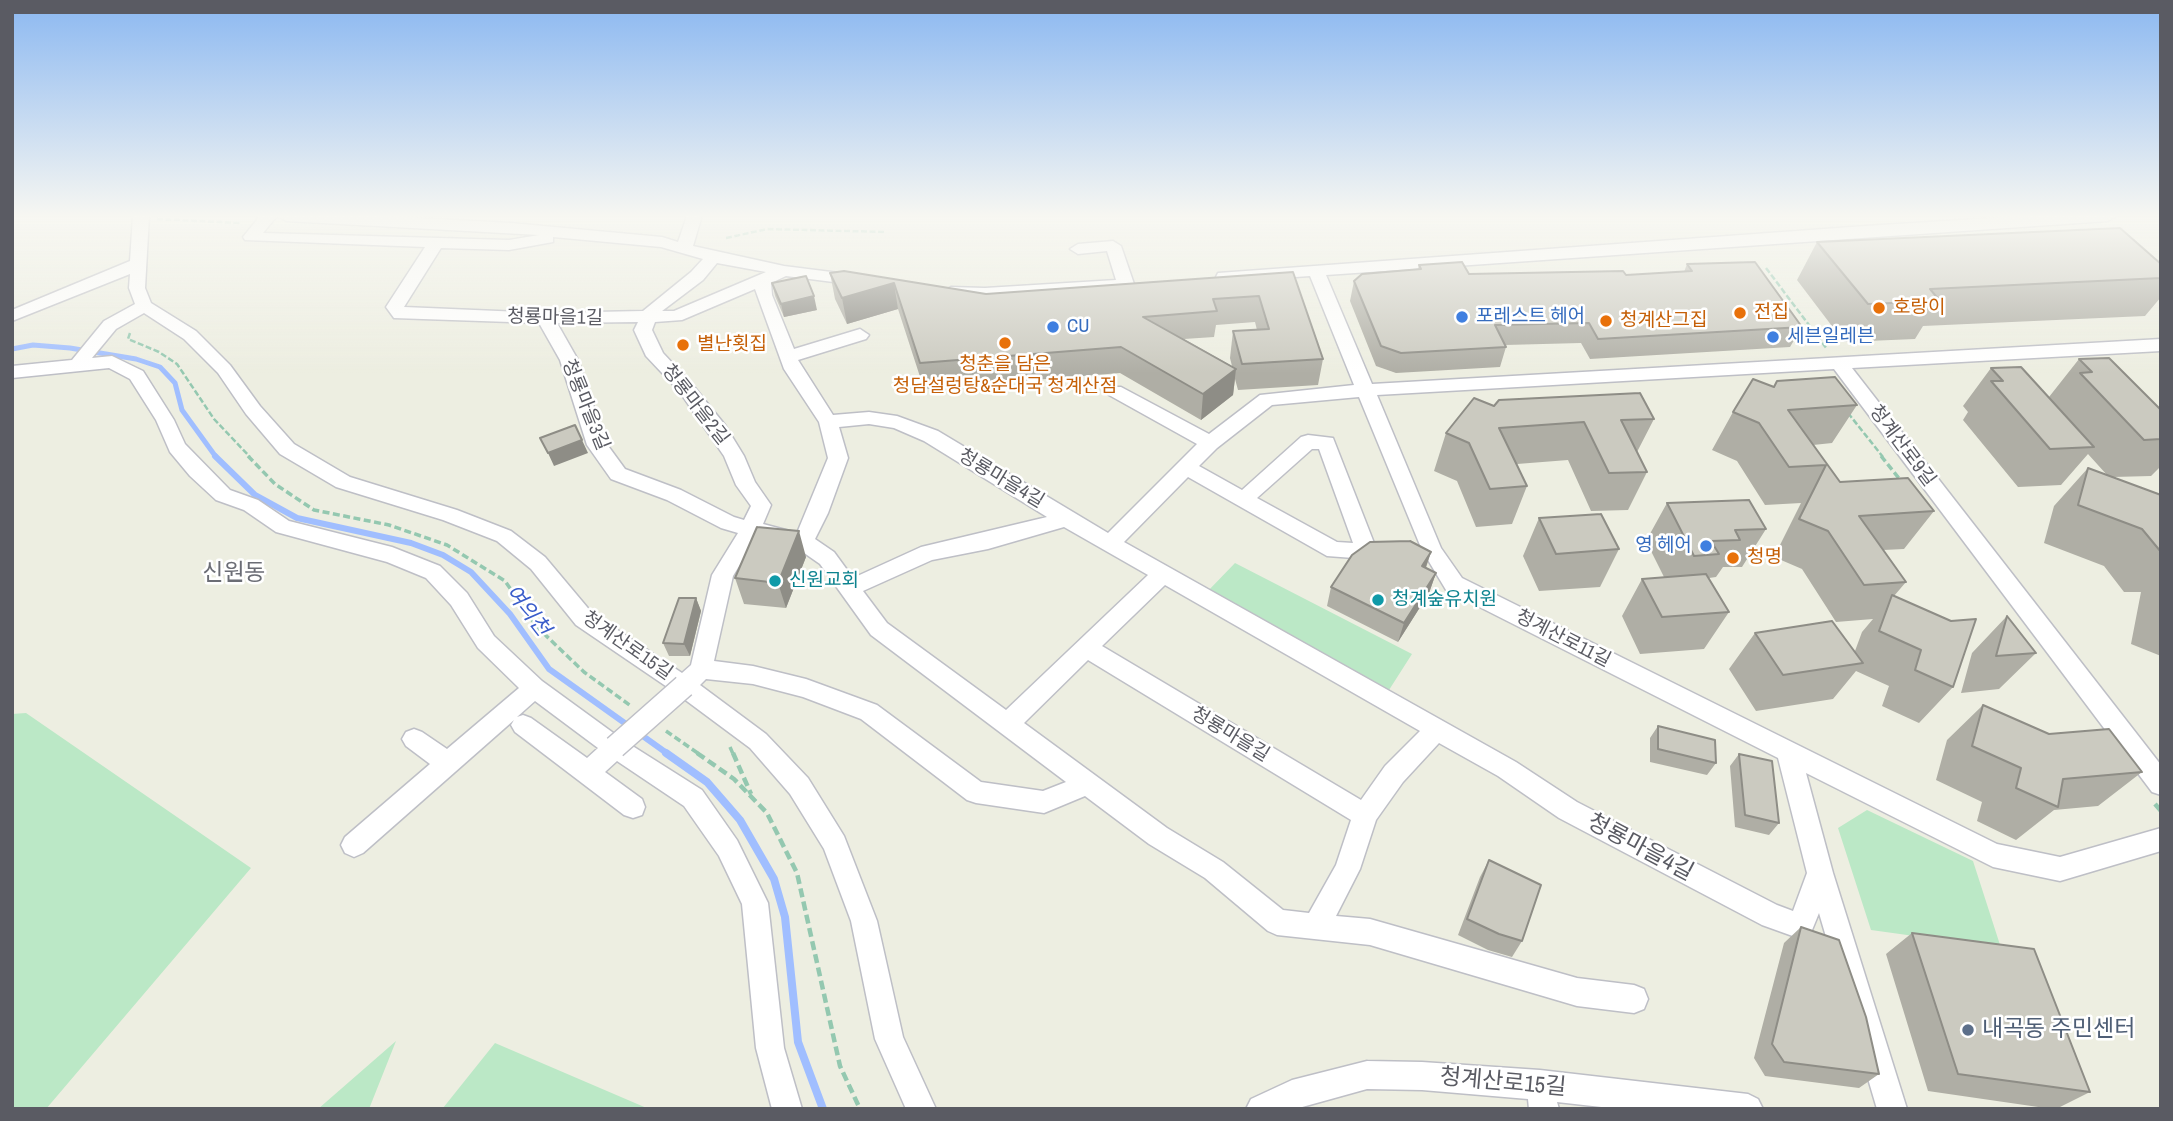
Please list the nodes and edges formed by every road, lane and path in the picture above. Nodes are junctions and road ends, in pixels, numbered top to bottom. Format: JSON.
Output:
{"nodes":[{"id":1,"x":128,"y":268,"type":"edge"},
{"id":2,"x":136,"y":268,"type":"edge"},
{"id":3,"x":420,"y":268,"type":"edge"},
{"id":4,"x":703,"y":268,"type":"edge"},
{"id":5,"x":770,"y":268,"type":"edge"},
{"id":6,"x":1125,"y":268,"type":"edge"},
{"id":7,"x":1341,"y":268,"type":"edge"},
{"id":8,"x":1766,"y":268,"type":"dead end"},
{"id":9,"x":1316,"y":270,"type":"junction"},
{"id":10,"x":784,"y":271,"type":"junction"},
{"id":11,"x":1206,"y":279,"type":"edge"},
{"id":12,"x":762,"y":280,"type":"junction"},
{"id":13,"x":871,"y":282,"type":"edge"},
{"id":14,"x":936,"y":290,"type":"edge"},
{"id":15,"x":144,"y":306,"type":"junction"},
{"id":16,"x":12,"y":316,"type":"edge"},
{"id":17,"x":545,"y":318,"type":"junction"},
{"id":18,"x":648,"y":318,"type":"junction"},
{"id":19,"x":860,"y":335,"type":"dead end"},
{"id":20,"x":2161,"y":345,"type":"edge"},
{"id":21,"x":788,"y":357,"type":"junction"},
{"id":22,"x":1839,"y":364,"type":"junction"},
{"id":23,"x":77,"y":365,"type":"junction"},
{"id":24,"x":12,"y":372,"type":"edge"},
{"id":25,"x":1366,"y":390,"type":"junction"},
{"id":26,"x":1115,"y":391,"type":"dead end"},
{"id":27,"x":828,"y":422,"type":"junction"},
{"id":28,"x":1210,"y":443,"type":"junction"},
{"id":29,"x":1185,"y":467,"type":"junction"},
{"id":30,"x":1243,"y":500,"type":"junction"},
{"id":31,"x":1067,"y":519,"type":"junction"},
{"id":32,"x":750,"y":530,"type":"junction"},
{"id":33,"x":803,"y":542,"type":"junction"},
{"id":34,"x":1110,"y":544,"type":"junction"},
{"id":35,"x":1432,"y":550,"type":"junction"},
{"id":36,"x":1367,"y":551,"type":"junction"},
{"id":37,"x":1163,"y":574,"type":"junction"},
{"id":38,"x":848,"y":589,"type":"junction"},
{"id":39,"x":1086,"y":648,"type":"junction"},
{"id":40,"x":692,"y":677,"type":"junction"},
{"id":41,"x":534,"y":688,"type":"junction"},
{"id":42,"x":1007,"y":724,"type":"junction"},
{"id":43,"x":523,"y":726,"type":"dead end"},
{"id":44,"x":1436,"y":730,"type":"junction"},
{"id":45,"x":414,"y":739,"type":"dead end"},
{"id":46,"x":727,"y":741,"type":"dead end"},
{"id":47,"x":615,"y":747,"type":"junction"},
{"id":48,"x":1788,"y":752,"type":"junction"},
{"id":49,"x":448,"y":764,"type":"junction"},
{"id":50,"x":588,"y":772,"type":"junction"},
{"id":51,"x":1087,"y":784,"type":"junction"},
{"id":52,"x":2161,"y":784,"type":"edge"},
{"id":53,"x":752,"y":798,"type":"dead end"},
{"id":54,"x":633,"y":807,"type":"dead end"},
{"id":55,"x":1365,"y":815,"type":"junction"},
{"id":56,"x":2161,"y":839,"type":"edge"},
{"id":57,"x":354,"y":845,"type":"dead end"},
{"id":58,"x":1820,"y":873,"type":"junction"},
{"id":59,"x":1316,"y":926,"type":"junction"},
{"id":60,"x":1634,"y":999,"type":"dead end"},
{"id":61,"x":1542,"y":1097,"type":"edge"},
{"id":62,"x":787,"y":1109,"type":"edge"},
{"id":63,"x":921,"y":1109,"type":"edge"},
{"id":64,"x":1261,"y":1109,"type":"edge"},
{"id":65,"x":1748,"y":1109,"type":"edge"},
{"id":66,"x":1892,"y":1109,"type":"edge"}],
"edges":[{"from":1,"to":16,"type":"street"},
{"from":2,"to":15,"type":"street"},
{"from":3,"to":17,"type":"street","name":"청룡마을1길"},
{"from":4,"to":18,"type":"street"},
{"from":5,"to":10,"type":"street"},
{"from":6,"to":14,"type":"street"},
{"from":7,"to":9,"type":"street"},
{"from":8,"to":22,"type":"path"},
{"from":9,"to":11,"type":"street"},
{"from":9,"to":25,"type":"street","name":"청계산로11길"},
{"from":10,"to":12,"type":"street","name":"청룡마을1길"},
{"from":10,"to":13,"type":"street"},
{"from":12,"to":18,"type":"street","name":"청룡마을1길"},
{"from":12,"to":21,"type":"street"},
{"from":15,"to":23,"type":"street"},
{"from":15,"to":40,"type":"street","name":"청계산로15길"},
{"from":17,"to":18,"type":"street","name":"청룡마을1길"},
{"from":17,"to":32,"type":"street","name":"청룡마을3길"},
{"from":18,"to":32,"type":"street","name":"청룡마을2길"},
{"from":19,"to":21,"type":"street"},
{"from":20,"to":22,"type":"street"},
{"from":21,"to":27,"type":"street"},
{"from":22,"to":25,"type":"street"},
{"from":22,"to":52,"type":"street","name":"청계산로9길"},
{"from":23,"to":24,"type":"street"},
{"from":23,"to":41,"type":"street"},
{"from":25,"to":28,"type":"street"},
{"from":25,"to":35,"type":"street","name":"청계산로11길"},
{"from":26,"to":28,"type":"street"},
{"from":27,"to":31,"type":"street","name":"청룡마을4길"},
{"from":27,"to":33,"type":"street"},
{"from":28,"to":29,"type":"street"},
{"from":29,"to":30,"type":"street"},
{"from":29,"to":34,"type":"street"},
{"from":30,"to":36,"type":"street"},
{"from":30,"to":36,"type":"street"},
{"from":31,"to":34,"type":"street","name":"청룡마을4길"},
{"from":31,"to":38,"type":"street"},
{"from":32,"to":33,"type":"street","name":"청룡마을3길"},
{"from":32,"to":40,"type":"street"},
{"from":33,"to":38,"type":"street"},
{"from":34,"to":37,"type":"street","name":"청룡마을4길"},
{"from":35,"to":36,"type":"street"},
{"from":35,"to":48,"type":"street","name":"청계산로11길"},
{"from":37,"to":39,"type":"street"},
{"from":37,"to":44,"type":"street","name":"청룡마을4길"},
{"from":38,"to":42,"type":"street"},
{"from":39,"to":42,"type":"street"},
{"from":39,"to":55,"type":"street","name":"청룡마을길"},
{"from":40,"to":47,"type":"street","bridge":true},
{"from":40,"to":51,"type":"street"},
{"from":40,"to":63,"type":"street","name":"청계산로15길"},
{"from":41,"to":47,"type":"street"},
{"from":41,"to":49,"type":"street"},
{"from":42,"to":51,"type":"street"},
{"from":43,"to":50,"type":"street"},
{"from":44,"to":55,"type":"street"},
{"from":44,"to":58,"type":"street","name":"청룡마을4길"},
{"from":45,"to":49,"type":"street"},
{"from":46,"to":53,"type":"path"},
{"from":47,"to":50,"type":"street"},
{"from":47,"to":62,"type":"street"},
{"from":48,"to":56,"type":"street","name":"청계산로11길"},
{"from":48,"to":58,"type":"street"},
{"from":49,"to":57,"type":"street"},
{"from":50,"to":54,"type":"street"},
{"from":51,"to":59,"type":"street"},
{"from":55,"to":59,"type":"street"},
{"from":58,"to":66,"type":"street"},
{"from":59,"to":60,"type":"street"},
{"from":61,"to":64,"type":"street","name":"청계산로15길"},
{"from":61,"to":65,"type":"street","name":"청계산로15길"}]}
